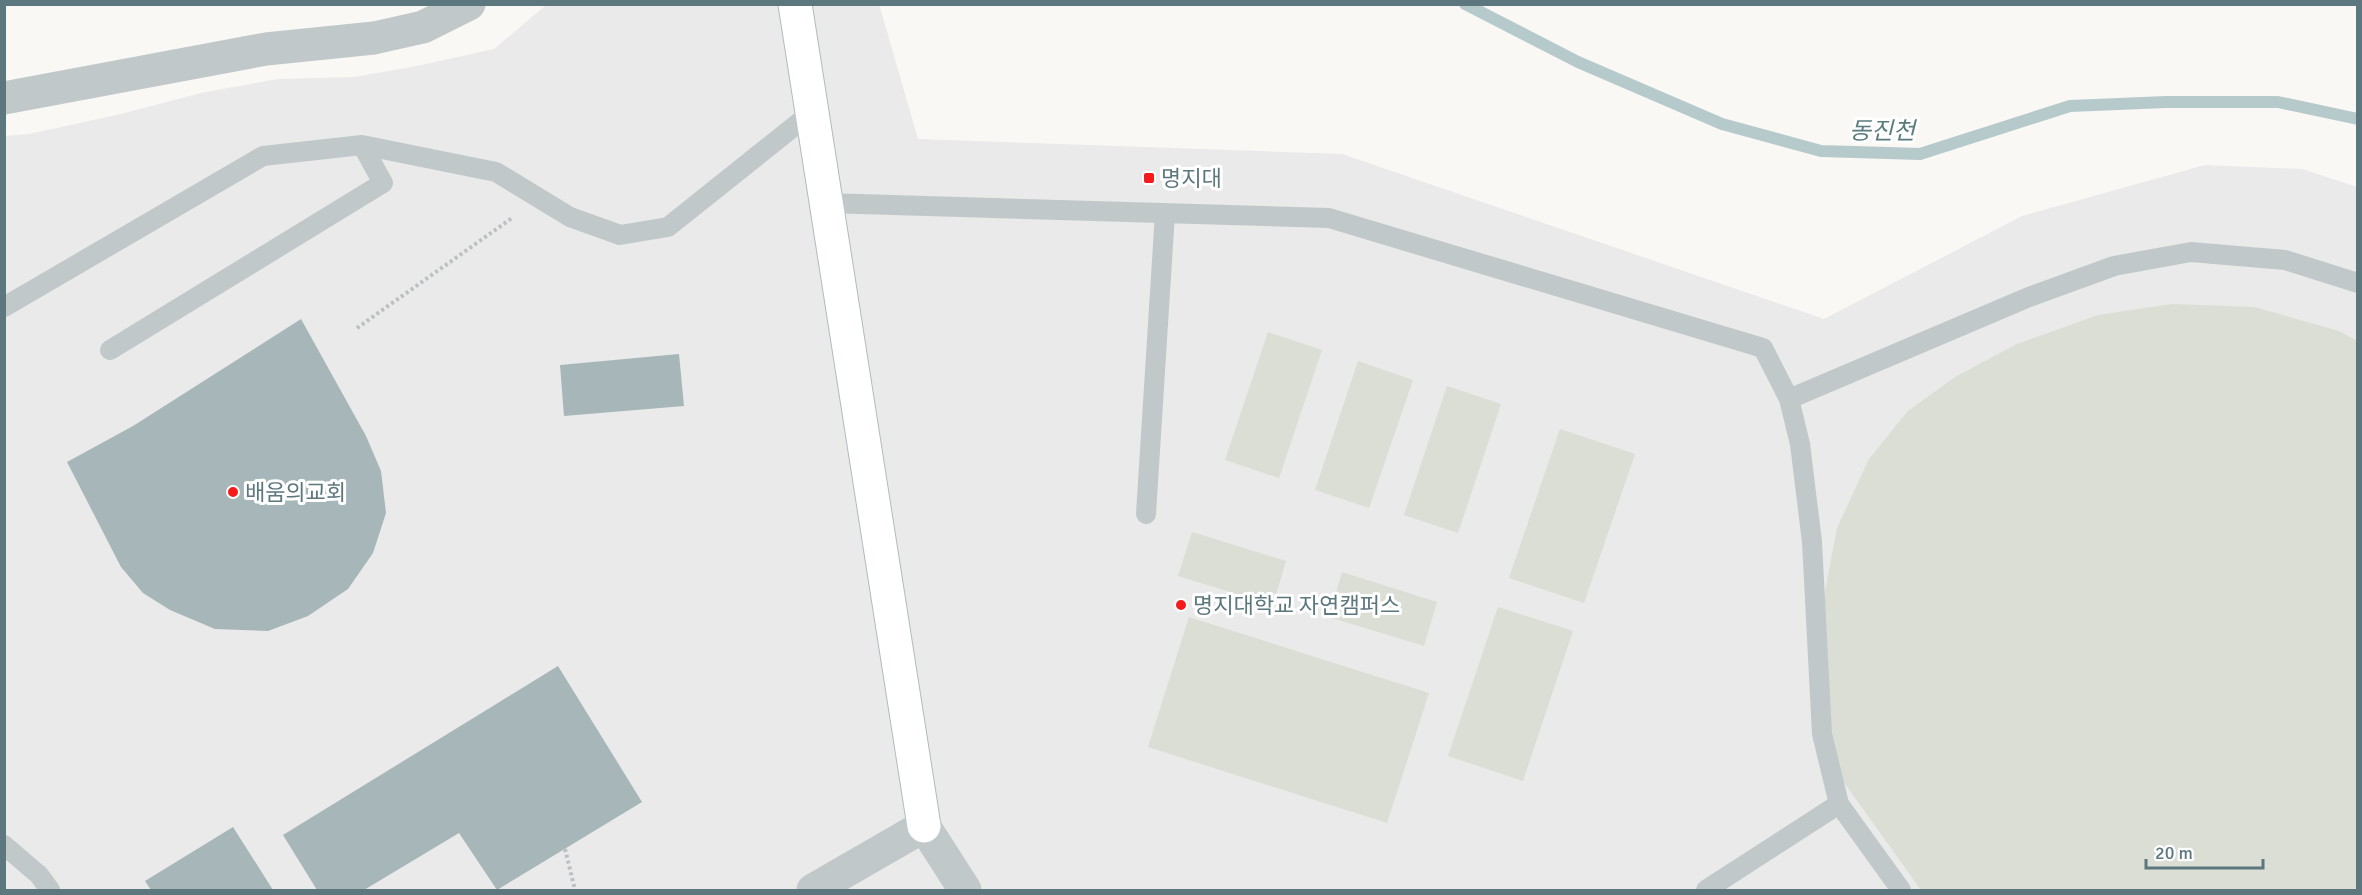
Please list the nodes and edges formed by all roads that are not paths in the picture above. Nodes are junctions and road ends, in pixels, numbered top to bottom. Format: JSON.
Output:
{"nodes":[{"id":1,"x":469,"y":4,"type":"edge"},
{"id":2,"x":795,"y":4,"type":"edge"},
{"id":3,"x":4,"y":98,"type":"edge"},
{"id":4,"x":812,"y":111,"type":"junction"},
{"id":5,"x":362,"y":145,"type":"junction"},
{"id":6,"x":826,"y":203,"type":"junction"},
{"id":7,"x":1165,"y":213,"type":"junction"},
{"id":8,"x":2358,"y":283,"type":"edge"},
{"id":9,"x":4,"y":307,"type":"edge"},
{"id":10,"x":110,"y":350,"type":"dead end"},
{"id":11,"x":1789,"y":399,"type":"junction"},
{"id":12,"x":1146,"y":513,"type":"dead end"},
{"id":13,"x":1839,"y":804,"type":"junction"},
{"id":14,"x":924,"y":826,"type":"junction"},
{"id":15,"x":4,"y":845,"type":"edge"},
{"id":16,"x":50,"y":891,"type":"edge"},
{"id":17,"x":813,"y":891,"type":"edge"},
{"id":18,"x":965,"y":891,"type":"edge"},
{"id":19,"x":1706,"y":891,"type":"edge"},
{"id":20,"x":1901,"y":891,"type":"edge"}],
"edges":[{"from":1,"to":3,"type":"street"},
{"from":2,"to":4,"type":"main road"},
{"from":4,"to":5,"type":"lane"},
{"from":4,"to":6,"type":"main road"},
{"from":5,"to":9,"type":"lane"},
{"from":5,"to":10,"type":"lane"},
{"from":6,"to":7,"type":"lane"},
{"from":6,"to":14,"type":"main road"},
{"from":7,"to":11,"type":"lane"},
{"from":7,"to":12,"type":"lane"},
{"from":8,"to":11,"type":"lane"},
{"from":11,"to":13,"type":"lane"},
{"from":13,"to":19,"type":"lane"},
{"from":13,"to":20,"type":"lane"},
{"from":14,"to":17,"type":"street"},
{"from":14,"to":18,"type":"street"},
{"from":15,"to":16,"type":"lane"}]}
